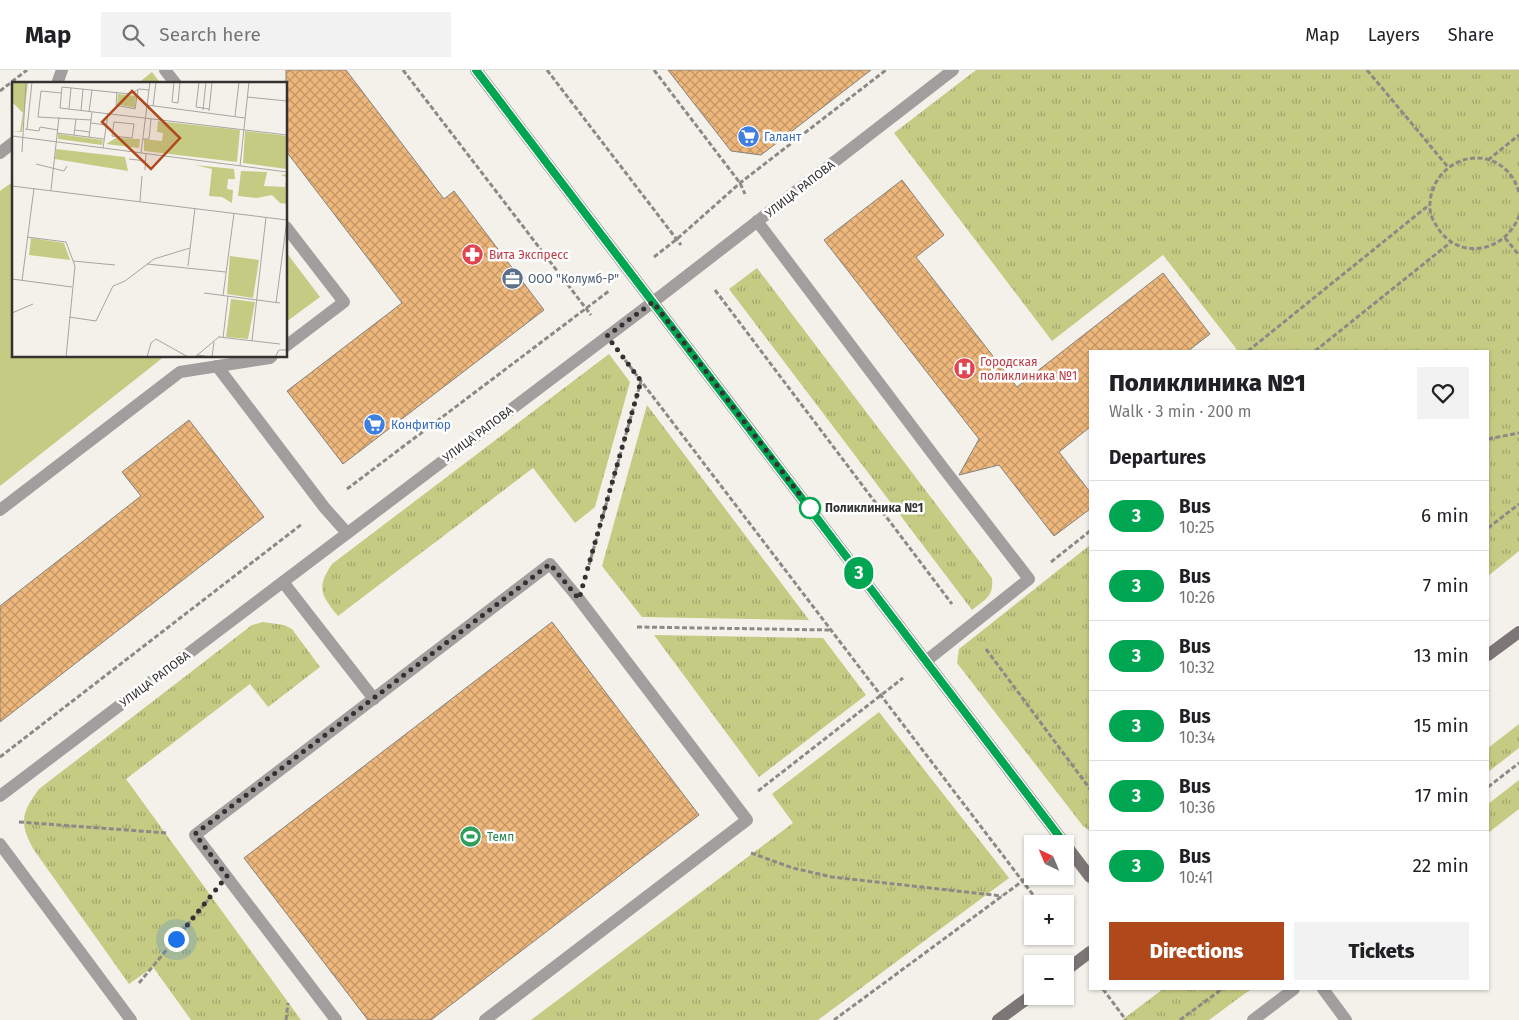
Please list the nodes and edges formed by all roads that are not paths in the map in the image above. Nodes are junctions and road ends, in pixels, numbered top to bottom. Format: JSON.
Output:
{"nodes":[{"id":1,"x":62,"y":70,"type":"edge"},
{"id":2,"x":165,"y":70,"type":"edge"},
{"id":3,"x":476,"y":70,"type":"edge"},
{"id":4,"x":953,"y":70,"type":"edge"},
{"id":5,"x":58,"y":82,"type":"edge"},
{"id":6,"x":174,"y":82,"type":"edge"},
{"id":7,"x":12,"y":144,"type":"edge"},
{"id":8,"x":0,"y":153,"type":"edge"},
{"id":9,"x":757,"y":221,"type":"junction"},
{"id":10,"x":288,"y":231,"type":"edge"},
{"id":11,"x":653,"y":302,"type":"junction"},
{"id":12,"x":288,"y":344,"type":"edge"},
{"id":13,"x":261,"y":358,"type":"edge"},
{"id":14,"x":217,"y":366,"type":"junction"},
{"id":15,"x":0,"y":510,"type":"edge"},
{"id":16,"x":347,"y":533,"type":"junction"},
{"id":17,"x":283,"y":582,"type":"junction"},
{"id":18,"x":1519,"y":632,"type":"edge"},
{"id":19,"x":1489,"y":654,"type":"edge"},
{"id":20,"x":926,"y":661,"type":"junction"},
{"id":21,"x":374,"y":699,"type":"junction"},
{"id":22,"x":0,"y":796,"type":"edge"},
{"id":23,"x":1058,"y":835,"type":"edge"},
{"id":24,"x":0,"y":844,"type":"edge"},
{"id":25,"x":1074,"y":856,"type":"edge"},
{"id":26,"x":1089,"y":876,"type":"edge"},
{"id":27,"x":1089,"y":953,"type":"edge"},
{"id":28,"x":1074,"y":964,"type":"edge"},
{"id":29,"x":1293,"y":990,"type":"edge"},
{"id":30,"x":1324,"y":990,"type":"edge"},
{"id":31,"x":1024,"y":1001,"type":"edge"},
{"id":32,"x":128,"y":1019,"type":"edge"},
{"id":33,"x":336,"y":1020,"type":"edge"},
{"id":34,"x":485,"y":1020,"type":"edge"},
{"id":35,"x":998,"y":1020,"type":"edge"},
{"id":36,"x":1253,"y":1020,"type":"edge"},
{"id":37,"x":1346,"y":1020,"type":"edge"}],
"edges":[{"from":1,"to":5,"type":"street"},
{"from":2,"to":6,"type":"street"},
{"from":3,"to":11,"type":"street"},
{"from":4,"to":9,"type":"street","name":"УЛИЦА РАПОВА"},
{"from":7,"to":8,"type":"street"},
{"from":9,"to":11,"type":"street","name":"УЛИЦА РАПОВА"},
{"from":9,"to":20,"type":"street"},
{"from":10,"to":12,"type":"street"},
{"from":11,"to":16,"type":"street","name":"УЛИЦА РАПОВА"},
{"from":11,"to":20,"type":"street"},
{"from":13,"to":14,"type":"street"},
{"from":14,"to":15,"type":"street"},
{"from":14,"to":16,"type":"street"},
{"from":16,"to":17,"type":"street","name":"УЛИЦА РАПОВА"},
{"from":17,"to":21,"type":"street"},
{"from":17,"to":22,"type":"street","name":"УЛИЦА РАПОВА"},
{"from":18,"to":19,"type":"street"},
{"from":20,"to":23,"type":"street"},
{"from":21,"to":33,"type":"street"},
{"from":21,"to":34,"type":"street"},
{"from":24,"to":32,"type":"street"},
{"from":25,"to":26,"type":"street"},
{"from":27,"to":28,"type":"street"},
{"from":29,"to":36,"type":"street"},
{"from":30,"to":37,"type":"street"},
{"from":31,"to":35,"type":"street"}]}
